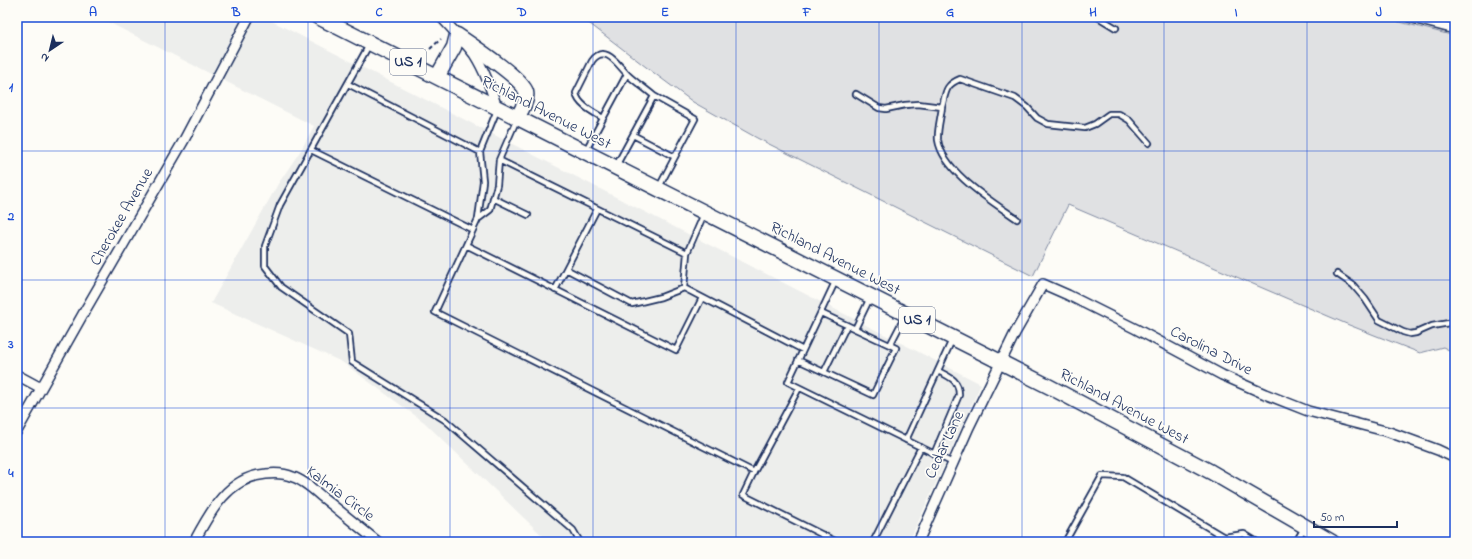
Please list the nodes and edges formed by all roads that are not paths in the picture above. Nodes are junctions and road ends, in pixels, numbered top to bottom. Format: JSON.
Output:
{"nodes":[{"id":1,"x":249,"y":17,"type":"edge"},
{"id":2,"x":318,"y":17,"type":"edge"},
{"id":3,"x":441,"y":17,"type":"edge"},
{"id":4,"x":1098,"y":17,"type":"edge"},
{"id":5,"x":1409,"y":17,"type":"edge"},
{"id":6,"x":1116,"y":28,"type":"dead end"},
{"id":7,"x":1455,"y":29,"type":"edge"},
{"id":8,"x":457,"y":34,"type":"junction"},
{"id":9,"x":370,"y":43,"type":"junction"},
{"id":10,"x":627,"y":74,"type":"junction"},
{"id":11,"x":437,"y":76,"type":"junction"},
{"id":12,"x":348,"y":84,"type":"junction"},
{"id":13,"x":856,"y":94,"type":"dead end"},
{"id":14,"x":654,"y":96,"type":"junction"},
{"id":15,"x":942,"y":107,"type":"junction"},
{"id":16,"x":497,"y":108,"type":"junction"},
{"id":17,"x":517,"y":118,"type":"junction"},
{"id":18,"x":603,"y":118,"type":"junction"},
{"id":19,"x":632,"y":135,"type":"junction"},
{"id":20,"x":1149,"y":143,"type":"dead end"},
{"id":21,"x":311,"y":150,"type":"junction"},
{"id":22,"x":480,"y":152,"type":"junction"},
{"id":23,"x":585,"y":152,"type":"junction"},
{"id":24,"x":675,"y":157,"type":"junction"},
{"id":25,"x":499,"y":160,"type":"junction"},
{"id":26,"x":616,"y":167,"type":"junction"},
{"id":27,"x":658,"y":188,"type":"junction"},
{"id":28,"x":493,"y":198,"type":"junction"},
{"id":29,"x":597,"y":209,"type":"junction"},
{"id":30,"x":705,"y":212,"type":"junction"},
{"id":31,"x":528,"y":215,"type":"dead end"},
{"id":32,"x":478,"y":219,"type":"junction"},
{"id":33,"x":1017,"y":219,"type":"dead end"},
{"id":34,"x":473,"y":230,"type":"junction"},
{"id":35,"x":466,"y":245,"type":"junction"},
{"id":36,"x":687,"y":253,"type":"junction"},
{"id":37,"x":566,"y":269,"type":"junction"},
{"id":38,"x":1337,"y":274,"type":"dead end"},
{"id":39,"x":836,"y":279,"type":"junction"},
{"id":40,"x":684,"y":288,"type":"junction"},
{"id":41,"x":555,"y":290,"type":"junction"},
{"id":42,"x":871,"y":296,"type":"junction"},
{"id":43,"x":702,"y":298,"type":"junction"},
{"id":44,"x":821,"y":313,"type":"junction"},
{"id":45,"x":906,"y":314,"type":"junction"},
{"id":46,"x":1455,"y":320,"type":"edge"},
{"id":47,"x":847,"y":325,"type":"junction"},
{"id":48,"x":855,"y":329,"type":"junction"},
{"id":49,"x":954,"y":338,"type":"junction"},
{"id":50,"x":890,"y":345,"type":"junction"},
{"id":51,"x":803,"y":350,"type":"junction"},
{"id":52,"x":798,"y":360,"type":"junction"},
{"id":53,"x":1002,"y":362,"type":"junction"},
{"id":54,"x":938,"y":371,"type":"junction"},
{"id":55,"x":824,"y":372,"type":"junction"},
{"id":56,"x":17,"y":375,"type":"edge"},
{"id":57,"x":41,"y":388,"type":"junction"},
{"id":58,"x":799,"y":388,"type":"junction"},
{"id":59,"x":17,"y":431,"type":"edge"},
{"id":60,"x":906,"y":440,"type":"junction"},
{"id":61,"x":920,"y":447,"type":"junction"},
{"id":62,"x":934,"y":454,"type":"junction"},
{"id":63,"x":1455,"y":458,"type":"edge"},
{"id":64,"x":953,"y":463,"type":"junction"},
{"id":65,"x":754,"y":472,"type":"junction"},
{"id":66,"x":1305,"y":526,"type":"junction"},
{"id":67,"x":194,"y":542,"type":"edge"},
{"id":68,"x":378,"y":542,"type":"edge"},
{"id":69,"x":580,"y":542,"type":"edge"},
{"id":70,"x":837,"y":542,"type":"edge"},
{"id":71,"x":873,"y":542,"type":"edge"},
{"id":72,"x":918,"y":542,"type":"edge"},
{"id":73,"x":1065,"y":542,"type":"edge"},
{"id":74,"x":1257,"y":542,"type":"edge"},
{"id":75,"x":1296,"y":542,"type":"edge"},
{"id":76,"x":1332,"y":542,"type":"edge"}],
"edges":[{"from":1,"to":57,"type":"street","name":"Cherokee Avenue"},
{"from":2,"to":9,"type":"main road","name":"Richland Avenue West","number":"US 1"},
{"from":3,"to":8,"type":"street"},
{"from":4,"to":6,"type":"lane"},
{"from":5,"to":7,"type":"street"},
{"from":8,"to":11,"type":"main road"},
{"from":8,"to":16,"type":"street"},
{"from":8,"to":17,"type":"main road"},
{"from":9,"to":11,"type":"main road","name":"Richland Avenue West","number":"US 1"},
{"from":9,"to":12,"type":"lane"},
{"from":10,"to":14,"type":"lane"},
{"from":10,"to":18,"type":"lane"},
{"from":10,"to":18,"type":"lane"},
{"from":11,"to":16,"type":"main road","name":"Richland Avenue West","number":"US 1"},
{"from":12,"to":21,"type":"lane"},
{"from":12,"to":22,"type":"lane"},
{"from":13,"to":15,"type":"lane"},
{"from":14,"to":19,"type":"lane"},
{"from":14,"to":24,"type":"lane"},
{"from":15,"to":20,"type":"lane"},
{"from":15,"to":33,"type":"lane"},
{"from":16,"to":17,"type":"main road","name":"Richland Avenue West","number":"US 1"},
{"from":16,"to":22,"type":"lane"},
{"from":17,"to":23,"type":"main road","name":"Richland Avenue West","number":"US 1"},
{"from":17,"to":25,"type":"lane"},
{"from":18,"to":23,"type":"lane"},
{"from":19,"to":24,"type":"lane"},
{"from":19,"to":26,"type":"lane"},
{"from":21,"to":34,"type":"lane"},
{"from":21,"to":69,"type":"lane"},
{"from":22,"to":32,"type":"lane"},
{"from":23,"to":26,"type":"main road","name":"Richland Avenue West","number":"US 1"},
{"from":24,"to":27,"type":"lane"},
{"from":25,"to":28,"type":"lane"},
{"from":25,"to":29,"type":"lane"},
{"from":26,"to":27,"type":"main road","name":"Richland Avenue West","number":"US 1"},
{"from":27,"to":30,"type":"main road","name":"Richland Avenue West","number":"US 1"},
{"from":28,"to":31,"type":"lane"},
{"from":28,"to":32,"type":"lane"},
{"from":29,"to":36,"type":"lane"},
{"from":29,"to":37,"type":"lane"},
{"from":30,"to":36,"type":"lane"},
{"from":30,"to":39,"type":"main road","name":"Richland Avenue West","number":"US 1"},
{"from":32,"to":34,"type":"lane"},
{"from":34,"to":35,"type":"lane"},
{"from":35,"to":41,"type":"lane"},
{"from":35,"to":65,"type":"lane"},
{"from":36,"to":40,"type":"lane"},
{"from":37,"to":40,"type":"lane"},
{"from":37,"to":41,"type":"lane"},
{"from":38,"to":46,"type":"lane"},
{"from":39,"to":42,"type":"main road","name":"Richland Avenue West","number":"US 1"},
{"from":39,"to":44,"type":"lane"},
{"from":40,"to":43,"type":"lane"},
{"from":41,"to":43,"type":"lane"},
{"from":42,"to":45,"type":"main road","name":"Richland Avenue West","number":"US 1"},
{"from":42,"to":48,"type":"lane"},
{"from":43,"to":51,"type":"lane"},
{"from":44,"to":47,"type":"lane"},
{"from":44,"to":51,"type":"lane"},
{"from":45,"to":49,"type":"main road","name":"Richland Avenue West","number":"US 1"},
{"from":45,"to":50,"type":"lane"},
{"from":47,"to":48,"type":"lane"},
{"from":47,"to":55,"type":"lane"},
{"from":48,"to":50,"type":"lane"},
{"from":49,"to":53,"type":"main road","name":"Richland Avenue West","number":"US 1"},
{"from":49,"to":54,"type":"lane"},
{"from":50,"to":55,"type":"lane"},
{"from":51,"to":52,"type":"lane"},
{"from":52,"to":55,"type":"lane"},
{"from":52,"to":58,"type":"lane"},
{"from":53,"to":63,"type":"street","name":"Carolina Drive"},
{"from":53,"to":64,"type":"street","name":"Cedar Lane"},
{"from":53,"to":66,"type":"main road","name":"Richland Avenue West","number":"US 1"},
{"from":54,"to":60,"type":"lane"},
{"from":54,"to":62,"type":"lane"},
{"from":56,"to":57,"type":"street"},
{"from":57,"to":59,"type":"street","name":"Cherokee Avenue"},
{"from":58,"to":60,"type":"lane"},
{"from":58,"to":65,"type":"lane"},
{"from":60,"to":61,"type":"lane"},
{"from":61,"to":62,"type":"lane"},
{"from":61,"to":71,"type":"lane"},
{"from":62,"to":64,"type":"lane"},
{"from":64,"to":72,"type":"street","name":"Cedar Lane"},
{"from":65,"to":70,"type":"lane"},
{"from":66,"to":75,"type":"lane"},
{"from":66,"to":76,"type":"main road","name":"Richland Avenue West","number":"US 1"},
{"from":67,"to":68,"type":"street","name":"Kalmia Circle"},
{"from":73,"to":74,"type":"lane"}]}
